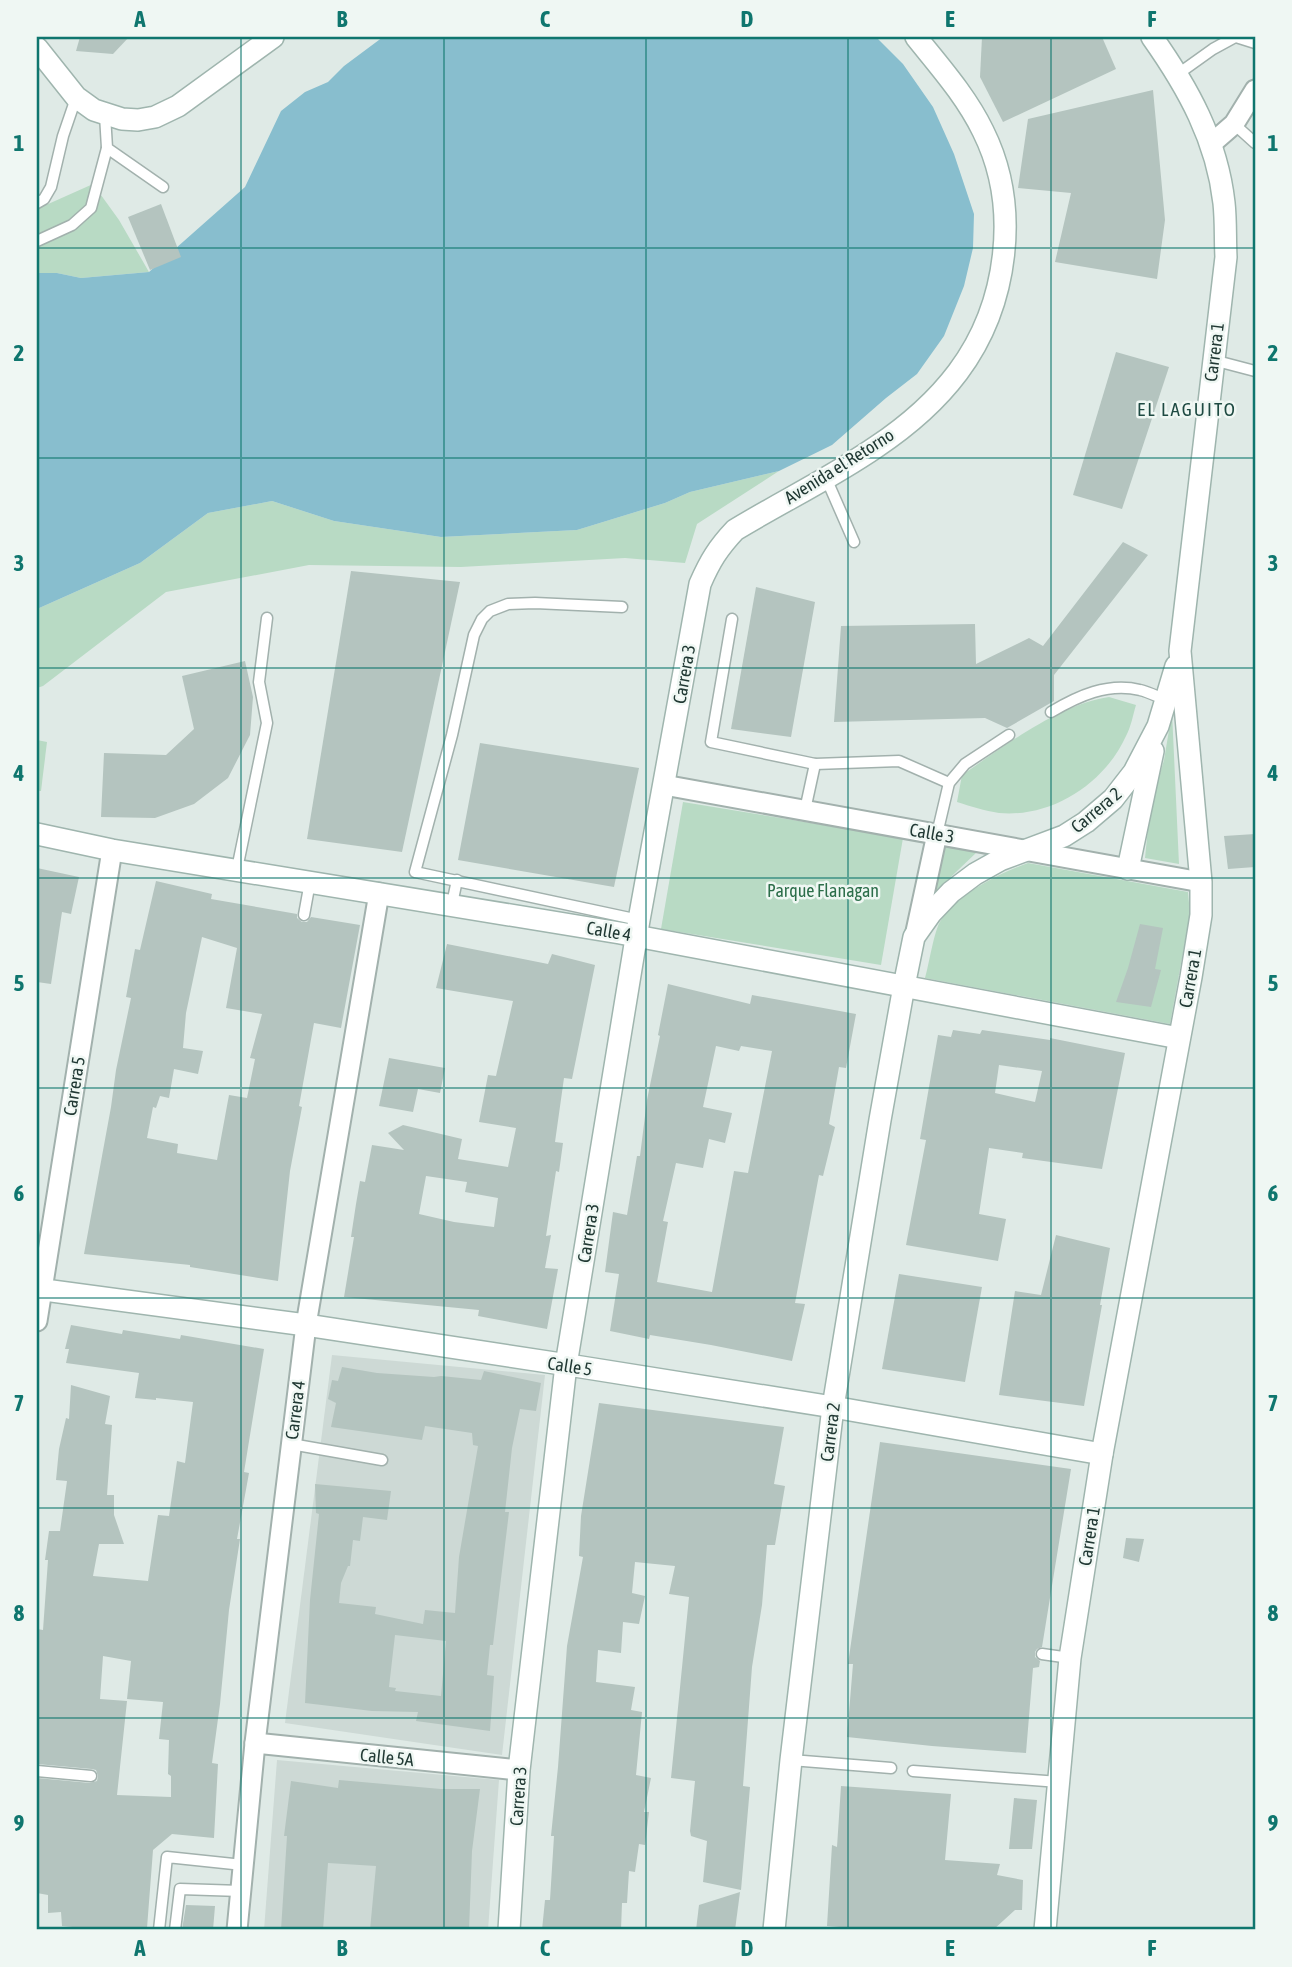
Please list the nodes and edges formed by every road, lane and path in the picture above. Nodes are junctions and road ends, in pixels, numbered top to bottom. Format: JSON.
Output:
{"nodes":[{"id":1,"x":273,"y":37,"type":"edge"},
{"id":2,"x":916,"y":37,"type":"edge"},
{"id":3,"x":1152,"y":37,"type":"edge"},
{"id":4,"x":1236,"y":37,"type":"edge"},
{"id":5,"x":1255,"y":43,"type":"edge"},
{"id":6,"x":37,"y":48,"type":"edge"},
{"id":7,"x":1178,"y":74,"type":"junction"},
{"id":8,"x":1255,"y":90,"type":"edge"},
{"id":9,"x":76,"y":97,"type":"junction"},
{"id":10,"x":106,"y":116,"type":"junction"},
{"id":11,"x":1234,"y":124,"type":"junction"},
{"id":12,"x":1255,"y":143,"type":"edge"},
{"id":13,"x":1211,"y":144,"type":"junction"},
{"id":14,"x":107,"y":148,"type":"junction"},
{"id":15,"x":163,"y":187,"type":"dead end"},
{"id":16,"x":37,"y":203,"type":"edge"},
{"id":17,"x":37,"y":240,"type":"edge"},
{"id":18,"x":1213,"y":359,"type":"junction"},
{"id":19,"x":1255,"y":371,"type":"edge"},
{"id":20,"x":825,"y":478,"type":"junction"},
{"id":21,"x":854,"y":542,"type":"dead end"},
{"id":22,"x":720,"y":546,"type":"joint"},
{"id":23,"x":622,"y":607,"type":"dead end"},
{"id":24,"x":267,"y":618,"type":"dead end"},
{"id":25,"x":732,"y":619,"type":"dead end"},
{"id":26,"x":1180,"y":651,"type":"junction"},
{"id":27,"x":1167,"y":700,"type":"junction"},
{"id":28,"x":1051,"y":712,"type":"dead end"},
{"id":29,"x":1158,"y":726,"type":"junction"},
{"id":30,"x":1009,"y":735,"type":"dead end"},
{"id":31,"x":815,"y":764,"type":"junction"},
{"id":32,"x":949,"y":783,"type":"junction"},
{"id":33,"x":664,"y":785,"type":"junction"},
{"id":34,"x":805,"y":810,"type":"junction"},
{"id":35,"x":37,"y":834,"type":"edge"},
{"id":36,"x":937,"y":834,"type":"junction"},
{"id":37,"x":112,"y":850,"type":"junction"},
{"id":38,"x":1028,"y":851,"type":"junction"},
{"id":39,"x":237,"y":869,"type":"junction"},
{"id":40,"x":1128,"y":869,"type":"junction"},
{"id":41,"x":457,"y":880,"type":"junction"},
{"id":42,"x":310,"y":882,"type":"junction"},
{"id":43,"x":1201,"y":882,"type":"junction"},
{"id":44,"x":379,"y":893,"type":"junction"},
{"id":45,"x":452,"y":904,"type":"junction"},
{"id":46,"x":304,"y":915,"type":"dead end"},
{"id":47,"x":638,"y":928,"type":"junction"},
{"id":48,"x":914,"y":937,"type":"junction"},
{"id":49,"x":904,"y":986,"type":"junction"},
{"id":50,"x":1179,"y":1038,"type":"junction"},
{"id":51,"x":39,"y":1290,"type":"edge"},
{"id":52,"x":37,"y":1321,"type":"edge"},
{"id":53,"x":306,"y":1325,"type":"junction"},
{"id":54,"x":566,"y":1365,"type":"junction"},
{"id":55,"x":833,"y":1406,"type":"junction"},
{"id":56,"x":291,"y":1444,"type":"junction"},
{"id":57,"x":1102,"y":1454,"type":"junction"},
{"id":58,"x":382,"y":1460,"type":"dead end"},
{"id":59,"x":1042,"y":1654,"type":"dead end"},
{"id":60,"x":1070,"y":1658,"type":"junction"},
{"id":61,"x":255,"y":1744,"type":"junction"},
{"id":62,"x":791,"y":1760,"type":"junction"},
{"id":63,"x":891,"y":1769,"type":"dead end"},
{"id":64,"x":519,"y":1770,"type":"junction"},
{"id":65,"x":37,"y":1771,"type":"edge"},
{"id":66,"x":913,"y":1771,"type":"dead end"},
{"id":67,"x":91,"y":1776,"type":"dead end"},
{"id":68,"x":1059,"y":1782,"type":"junction"},
{"id":69,"x":243,"y":1865,"type":"junction"},
{"id":70,"x":241,"y":1891,"type":"junction"},
{"id":71,"x":159,"y":1930,"type":"edge"},
{"id":72,"x":175,"y":1930,"type":"edge"},
{"id":73,"x":237,"y":1930,"type":"edge"},
{"id":74,"x":509,"y":1930,"type":"edge"},
{"id":75,"x":774,"y":1930,"type":"edge"},
{"id":76,"x":1045,"y":1930,"type":"edge"}],
"edges":[{"from":1,"to":10,"type":"main road"},
{"from":2,"to":20,"type":"main road","name":"Avenida el Retorno"},
{"from":3,"to":7,"type":"main road","name":"Carrera 1"},
{"from":4,"to":5,"type":"lane"},
{"from":4,"to":7,"type":"lane"},
{"from":6,"to":9,"type":"main road"},
{"from":7,"to":13,"type":"main road","name":"Carrera 1"},
{"from":8,"to":11,"type":"street"},
{"from":9,"to":10,"type":"main road"},
{"from":9,"to":16,"type":"lane"},
{"from":10,"to":14,"type":"lane"},
{"from":11,"to":12,"type":"lane"},
{"from":11,"to":13,"type":"street"},
{"from":13,"to":18,"type":"main road","name":"Carrera 1"},
{"from":14,"to":15,"type":"lane"},
{"from":14,"to":17,"type":"lane"},
{"from":18,"to":19,"type":"lane"},
{"from":18,"to":26,"type":"main road","name":"Carrera 1"},
{"from":20,"to":21,"type":"lane"},
{"from":20,"to":22,"type":"main road","name":"Avenida el Retorno"},
{"from":22,"to":33,"type":"main road","name":"Carrera 3"},
{"from":23,"to":41,"type":"lane"},
{"from":24,"to":39,"type":"lane"},
{"from":25,"to":31,"type":"lane"},
{"from":26,"to":27,"type":"main road","name":"Carrera 2"},
{"from":26,"to":43,"type":"main road","name":"Carrera 1"},
{"from":27,"to":28,"type":"lane"},
{"from":27,"to":29,"type":"main road","name":"Carrera 2"},
{"from":29,"to":38,"type":"main road","name":"Carrera 2"},
{"from":29,"to":40,"type":"main road"},
{"from":30,"to":32,"type":"lane"},
{"from":31,"to":32,"type":"lane"},
{"from":31,"to":34,"type":"lane"},
{"from":32,"to":36,"type":"lane"},
{"from":33,"to":34,"type":"street","name":"Calle 3"},
{"from":33,"to":47,"type":"main road","name":"Carrera 3"},
{"from":34,"to":36,"type":"street","name":"Calle 3"},
{"from":35,"to":37,"type":"main road","name":"Calle 4"},
{"from":36,"to":38,"type":"street","name":"Calle 3"},
{"from":36,"to":48,"type":"street","name":"Carrera 2"},
{"from":37,"to":39,"type":"main road","name":"Calle 4"},
{"from":37,"to":51,"type":"street","name":"Carrera 5"},
{"from":38,"to":40,"type":"street","name":"Calle 3"},
{"from":38,"to":48,"type":"main road","name":"Carrera 2"},
{"from":39,"to":42,"type":"main road","name":"Calle 4"},
{"from":40,"to":43,"type":"street","name":"Calle 3"},
{"from":41,"to":45,"type":"lane"},
{"from":41,"to":47,"type":"lane"},
{"from":42,"to":44,"type":"main road","name":"Calle 4"},
{"from":42,"to":46,"type":"lane"},
{"from":43,"to":50,"type":"main road","name":"Carrera 1"},
{"from":44,"to":45,"type":"main road","name":"Calle 4"},
{"from":44,"to":53,"type":"street","name":"Carrera 4"},
{"from":45,"to":47,"type":"main road","name":"Calle 4"},
{"from":47,"to":49,"type":"main road","name":"Calle 4"},
{"from":47,"to":54,"type":"main road","name":"Carrera 3"},
{"from":48,"to":49,"type":"main road","name":"Carrera 2"},
{"from":49,"to":50,"type":"main road","name":"Calle 4"},
{"from":49,"to":55,"type":"main road","name":"Carrera 2"},
{"from":50,"to":57,"type":"main road","name":"Carrera 1"},
{"from":51,"to":52,"type":"street","name":"Carrera 5"},
{"from":51,"to":53,"type":"main road","name":"Calle 5"},
{"from":53,"to":54,"type":"main road","name":"Calle 5"},
{"from":53,"to":56,"type":"street","name":"Carrera 4"},
{"from":54,"to":55,"type":"main road","name":"Calle 5"},
{"from":54,"to":64,"type":"main road","name":"Carrera 3"},
{"from":55,"to":57,"type":"main road","name":"Calle 5"},
{"from":55,"to":62,"type":"main road","name":"Carrera 2"},
{"from":56,"to":58,"type":"lane"},
{"from":56,"to":61,"type":"street","name":"Carrera 4"},
{"from":57,"to":60,"type":"main road","name":"Carrera 1"},
{"from":59,"to":60,"type":"lane"},
{"from":60,"to":68,"type":"main road","name":"Carrera 1"},
{"from":61,"to":64,"type":"street","name":"Calle 5A"},
{"from":61,"to":69,"type":"street","name":"Carrera 4"},
{"from":62,"to":63,"type":"lane"},
{"from":62,"to":75,"type":"main road","name":"Carrera 2"},
{"from":64,"to":74,"type":"main road","name":"Carrera 3"},
{"from":65,"to":67,"type":"lane"},
{"from":66,"to":68,"type":"lane"},
{"from":68,"to":76,"type":"main road","name":"Carrera 1"},
{"from":69,"to":70,"type":"street","name":"Carrera 4"},
{"from":69,"to":71,"type":"lane"},
{"from":70,"to":72,"type":"lane"},
{"from":70,"to":73,"type":"street","name":"Carrera 4"}]}
